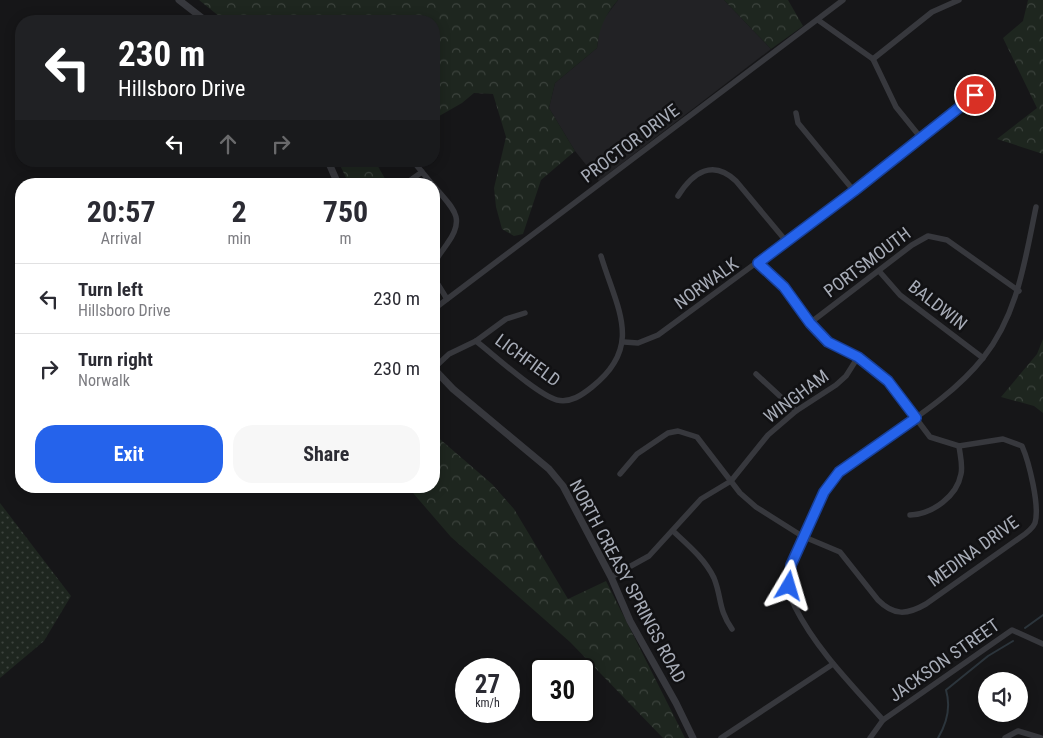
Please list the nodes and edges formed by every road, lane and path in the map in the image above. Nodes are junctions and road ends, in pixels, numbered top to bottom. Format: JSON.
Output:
{"nodes":[{"id":1,"x":179,"y":0,"type":"edge"},
{"id":2,"x":843,"y":0,"type":"edge"},
{"id":3,"x":959,"y":0,"type":"edge"},
{"id":4,"x":198,"y":15,"type":"edge"},
{"id":5,"x":818,"y":20,"type":"junction"},
{"id":6,"x":872,"y":59,"type":"junction"},
{"id":7,"x":988,"y":84,"type":"dead end"},
{"id":8,"x":796,"y":113,"type":"dead end"},
{"id":9,"x":921,"y":138,"type":"junction"},
{"id":10,"x":418,"y":167,"type":"edge"},
{"id":11,"x":422,"y":172,"type":"junction"},
{"id":12,"x":414,"y":178,"type":"edge"},
{"id":13,"x":427,"y":178,"type":"edge"},
{"id":14,"x":854,"y":191,"type":"junction"},
{"id":15,"x":440,"y":193,"type":"edge"},
{"id":16,"x":678,"y":196,"type":"dead end"},
{"id":17,"x":1036,"y":207,"type":"dead end"},
{"id":18,"x":786,"y":241,"type":"junction"},
{"id":19,"x":440,"y":255,"type":"edge"},
{"id":20,"x":601,"y":256,"type":"dead end"},
{"id":21,"x":758,"y":263,"type":"junction"},
{"id":22,"x":879,"y":271,"type":"junction"},
{"id":23,"x":440,"y":287,"type":"edge"},
{"id":24,"x":1019,"y":291,"type":"junction"},
{"id":25,"x":447,"y":298,"type":"junction"},
{"id":26,"x":440,"y":304,"type":"edge"},
{"id":27,"x":525,"y":313,"type":"dead end"},
{"id":28,"x":810,"y":323,"type":"junction"},
{"id":29,"x":476,"y":342,"type":"junction"},
{"id":30,"x":624,"y":342,"type":"junction"},
{"id":31,"x":858,"y":357,"type":"junction"},
{"id":32,"x":983,"y":358,"type":"junction"},
{"id":33,"x":440,"y":362,"type":"edge"},
{"id":34,"x":756,"y":374,"type":"dead end"},
{"id":35,"x":440,"y":375,"type":"edge"},
{"id":36,"x":796,"y":411,"type":"junction"},
{"id":37,"x":916,"y":418,"type":"junction"},
{"id":38,"x":959,"y":446,"type":"junction"},
{"id":39,"x":620,"y":474,"type":"dead end"},
{"id":40,"x":731,"y":481,"type":"junction"},
{"id":41,"x":910,"y":515,"type":"dead end"},
{"id":42,"x":673,"y":531,"type":"junction"},
{"id":43,"x":802,"y":536,"type":"junction"},
{"id":44,"x":611,"y":577,"type":"junction"},
{"id":45,"x":732,"y":629,"type":"dead end"},
{"id":46,"x":1043,"y":644,"type":"edge"},
{"id":47,"x":833,"y":664,"type":"junction"},
{"id":48,"x":883,"y":720,"type":"junction"},
{"id":49,"x":693,"y":738,"type":"edge"},
{"id":50,"x":721,"y":738,"type":"edge"},
{"id":51,"x":870,"y":738,"type":"edge"},
{"id":52,"x":1005,"y":738,"type":"edge"},
{"id":53,"x":1041,"y":738,"type":"edge"}],
"edges":[{"from":1,"to":4,"type":"street"},
{"from":2,"to":5,"type":"street","name":"PROCTOR DRIVE"},
{"from":3,"to":6,"type":"street"},
{"from":5,"to":6,"type":"street"},
{"from":5,"to":25,"type":"street","name":"PROCTOR DRIVE"},
{"from":6,"to":9,"type":"street"},
{"from":7,"to":9,"type":"street","name":"NORWALK"},
{"from":8,"to":14,"type":"street"},
{"from":9,"to":14,"type":"street","name":"NORWALK"},
{"from":10,"to":11,"type":"street"},
{"from":11,"to":12,"type":"street"},
{"from":11,"to":13,"type":"street"},
{"from":14,"to":18,"type":"street","name":"NORWALK"},
{"from":15,"to":19,"type":"street"},
{"from":16,"to":18,"type":"street"},
{"from":17,"to":24,"type":"street"},
{"from":18,"to":21,"type":"street","name":"NORWALK"},
{"from":20,"to":30,"type":"street"},
{"from":21,"to":28,"type":"street"},
{"from":21,"to":30,"type":"street","name":"NORWALK"},
{"from":22,"to":24,"type":"street","name":"PORTSMOUTH"},
{"from":22,"to":28,"type":"street","name":"PORTSMOUTH"},
{"from":22,"to":32,"type":"street","name":"BALDWIN"},
{"from":23,"to":25,"type":"street"},
{"from":24,"to":32,"type":"street"},
{"from":25,"to":26,"type":"street","name":"PROCTOR DRIVE"},
{"from":27,"to":29,"type":"street"},
{"from":28,"to":31,"type":"street"},
{"from":29,"to":30,"type":"street","name":"LICHFIELD"},
{"from":29,"to":33,"type":"street"},
{"from":31,"to":36,"type":"street","name":"WINGHAM"},
{"from":31,"to":37,"type":"street"},
{"from":32,"to":37,"type":"street"},
{"from":34,"to":36,"type":"street"},
{"from":35,"to":44,"type":"street","name":"NORTH CREASY SPRINGS ROAD"},
{"from":36,"to":40,"type":"street","name":"WINGHAM"},
{"from":37,"to":38,"type":"street"},
{"from":37,"to":43,"type":"street"},
{"from":38,"to":41,"type":"street"},
{"from":38,"to":43,"type":"street","name":"MEDINA DRIVE"},
{"from":39,"to":40,"type":"street"},
{"from":40,"to":42,"type":"street"},
{"from":40,"to":43,"type":"street"},
{"from":42,"to":44,"type":"street"},
{"from":42,"to":45,"type":"street"},
{"from":43,"to":47,"type":"street"},
{"from":44,"to":49,"type":"street","name":"NORTH CREASY SPRINGS ROAD"},
{"from":46,"to":48,"type":"street","name":"JACKSON STREET"},
{"from":47,"to":48,"type":"street"},
{"from":47,"to":50,"type":"street"},
{"from":48,"to":51,"type":"street","name":"JACKSON STREET"},
{"from":52,"to":53,"type":"street"}]}
